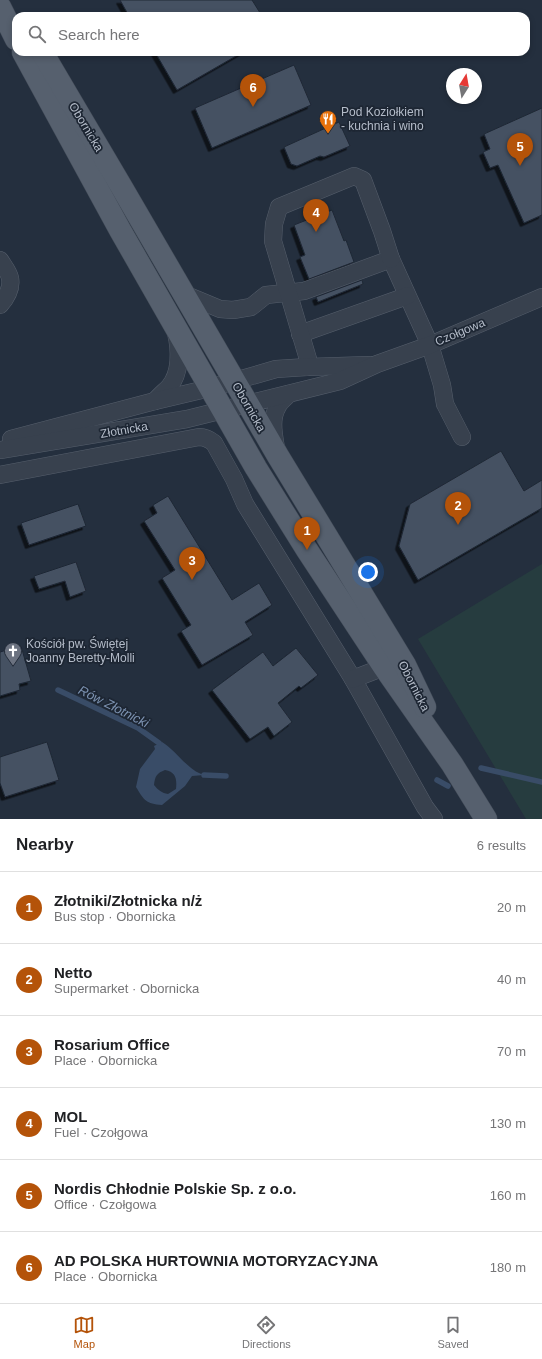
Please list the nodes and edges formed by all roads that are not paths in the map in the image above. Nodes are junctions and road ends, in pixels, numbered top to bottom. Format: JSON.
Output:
{"nodes":[{"id":1,"x":9,"y":0,"type":"edge"},
{"id":2,"x":0,"y":7,"type":"edge"},
{"id":3,"x":17,"y":12,"type":"edge"},
{"id":4,"x":12,"y":31,"type":"edge"},
{"id":5,"x":25,"y":56,"type":"edge"},
{"id":6,"x":44,"y":56,"type":"edge"},
{"id":7,"x":0,"y":260,"type":"edge"},
{"id":8,"x":391,"y":260,"type":"junction"},
{"id":9,"x":288,"y":293,"type":"junction"},
{"id":10,"x":184,"y":294,"type":"junction"},
{"id":11,"x":407,"y":296,"type":"junction"},
{"id":12,"x":542,"y":297,"type":"edge"},
{"id":13,"x":0,"y":305,"type":"edge"},
{"id":14,"x":176,"y":329,"type":"junction"},
{"id":15,"x":300,"y":334,"type":"junction"},
{"id":16,"x":430,"y":345,"type":"junction"},
{"id":17,"x":377,"y":364,"type":"junction"},
{"id":18,"x":307,"y":367,"type":"junction"},
{"id":19,"x":235,"y":381,"type":"junction"},
{"id":20,"x":210,"y":388,"type":"junction"},
{"id":21,"x":289,"y":394,"type":"junction"},
{"id":22,"x":155,"y":400,"type":"junction"},
{"id":23,"x":248,"y":403,"type":"junction"},
{"id":24,"x":222,"y":411,"type":"junction"},
{"id":25,"x":462,"y":437,"type":"dead end"},
{"id":26,"x":0,"y":442,"type":"edge"},
{"id":27,"x":0,"y":450,"type":"edge"},
{"id":28,"x":278,"y":456,"type":"junction"},
{"id":29,"x":2,"y":474,"type":"edge"},
{"id":30,"x":384,"y":667,"type":"junction"},
{"id":31,"x":353,"y":679,"type":"junction"},
{"id":32,"x":452,"y":764,"type":"junction"},
{"id":33,"x":434,"y":819,"type":"edge"},
{"id":34,"x":486,"y":819,"type":"edge"}],
"edges":[{"from":1,"to":3,"type":"main road"},
{"from":2,"to":4,"type":"main road"},
{"from":5,"to":14,"type":"main road","name":"Obornicka"},
{"from":6,"to":10,"type":"main road","name":"Obornicka"},
{"from":7,"to":13,"type":"street"},
{"from":8,"to":9,"type":"street"},
{"from":8,"to":9,"type":"street"},
{"from":8,"to":11,"type":"street"},
{"from":9,"to":10,"type":"street"},
{"from":9,"to":15,"type":"street"},
{"from":10,"to":19,"type":"main road","name":"Obornicka"},
{"from":11,"to":15,"type":"street"},
{"from":11,"to":16,"type":"street"},
{"from":12,"to":16,"type":"street","name":"Czołgowa"},
{"from":14,"to":20,"type":"main road","name":"Obornicka"},
{"from":14,"to":22,"type":"street"},
{"from":15,"to":18,"type":"street"},
{"from":16,"to":17,"type":"street","name":"Czołgowa"},
{"from":16,"to":25,"type":"street"},
{"from":17,"to":18,"type":"street","name":"Czołgowa"},
{"from":17,"to":21,"type":"street","name":"Czołgowa"},
{"from":18,"to":19,"type":"street","name":"Czołgowa"},
{"from":19,"to":20,"type":"street","name":"Czołgowa"},
{"from":19,"to":23,"type":"main road","name":"Obornicka"},
{"from":20,"to":22,"type":"street","name":"Czołgowa"},
{"from":20,"to":24,"type":"main road","name":"Obornicka"},
{"from":21,"to":23,"type":"street","name":"Czołgowa"},
{"from":21,"to":28,"type":"street"},
{"from":22,"to":26,"type":"street","name":"Czołgowa"},
{"from":23,"to":24,"type":"street","name":"Złotnicka"},
{"from":23,"to":28,"type":"main road","name":"Obornicka"},
{"from":24,"to":27,"type":"street","name":"Złotnicka"},
{"from":24,"to":30,"type":"main road","name":"Obornicka"},
{"from":27,"to":29,"type":"street"},
{"from":28,"to":32,"type":"main road","name":"Obornicka"},
{"from":29,"to":31,"type":"street"},
{"from":30,"to":31,"type":"street"},
{"from":30,"to":32,"type":"main road","name":"Obornicka"},
{"from":31,"to":33,"type":"street"},
{"from":32,"to":34,"type":"main road","name":"Obornicka"}]}
